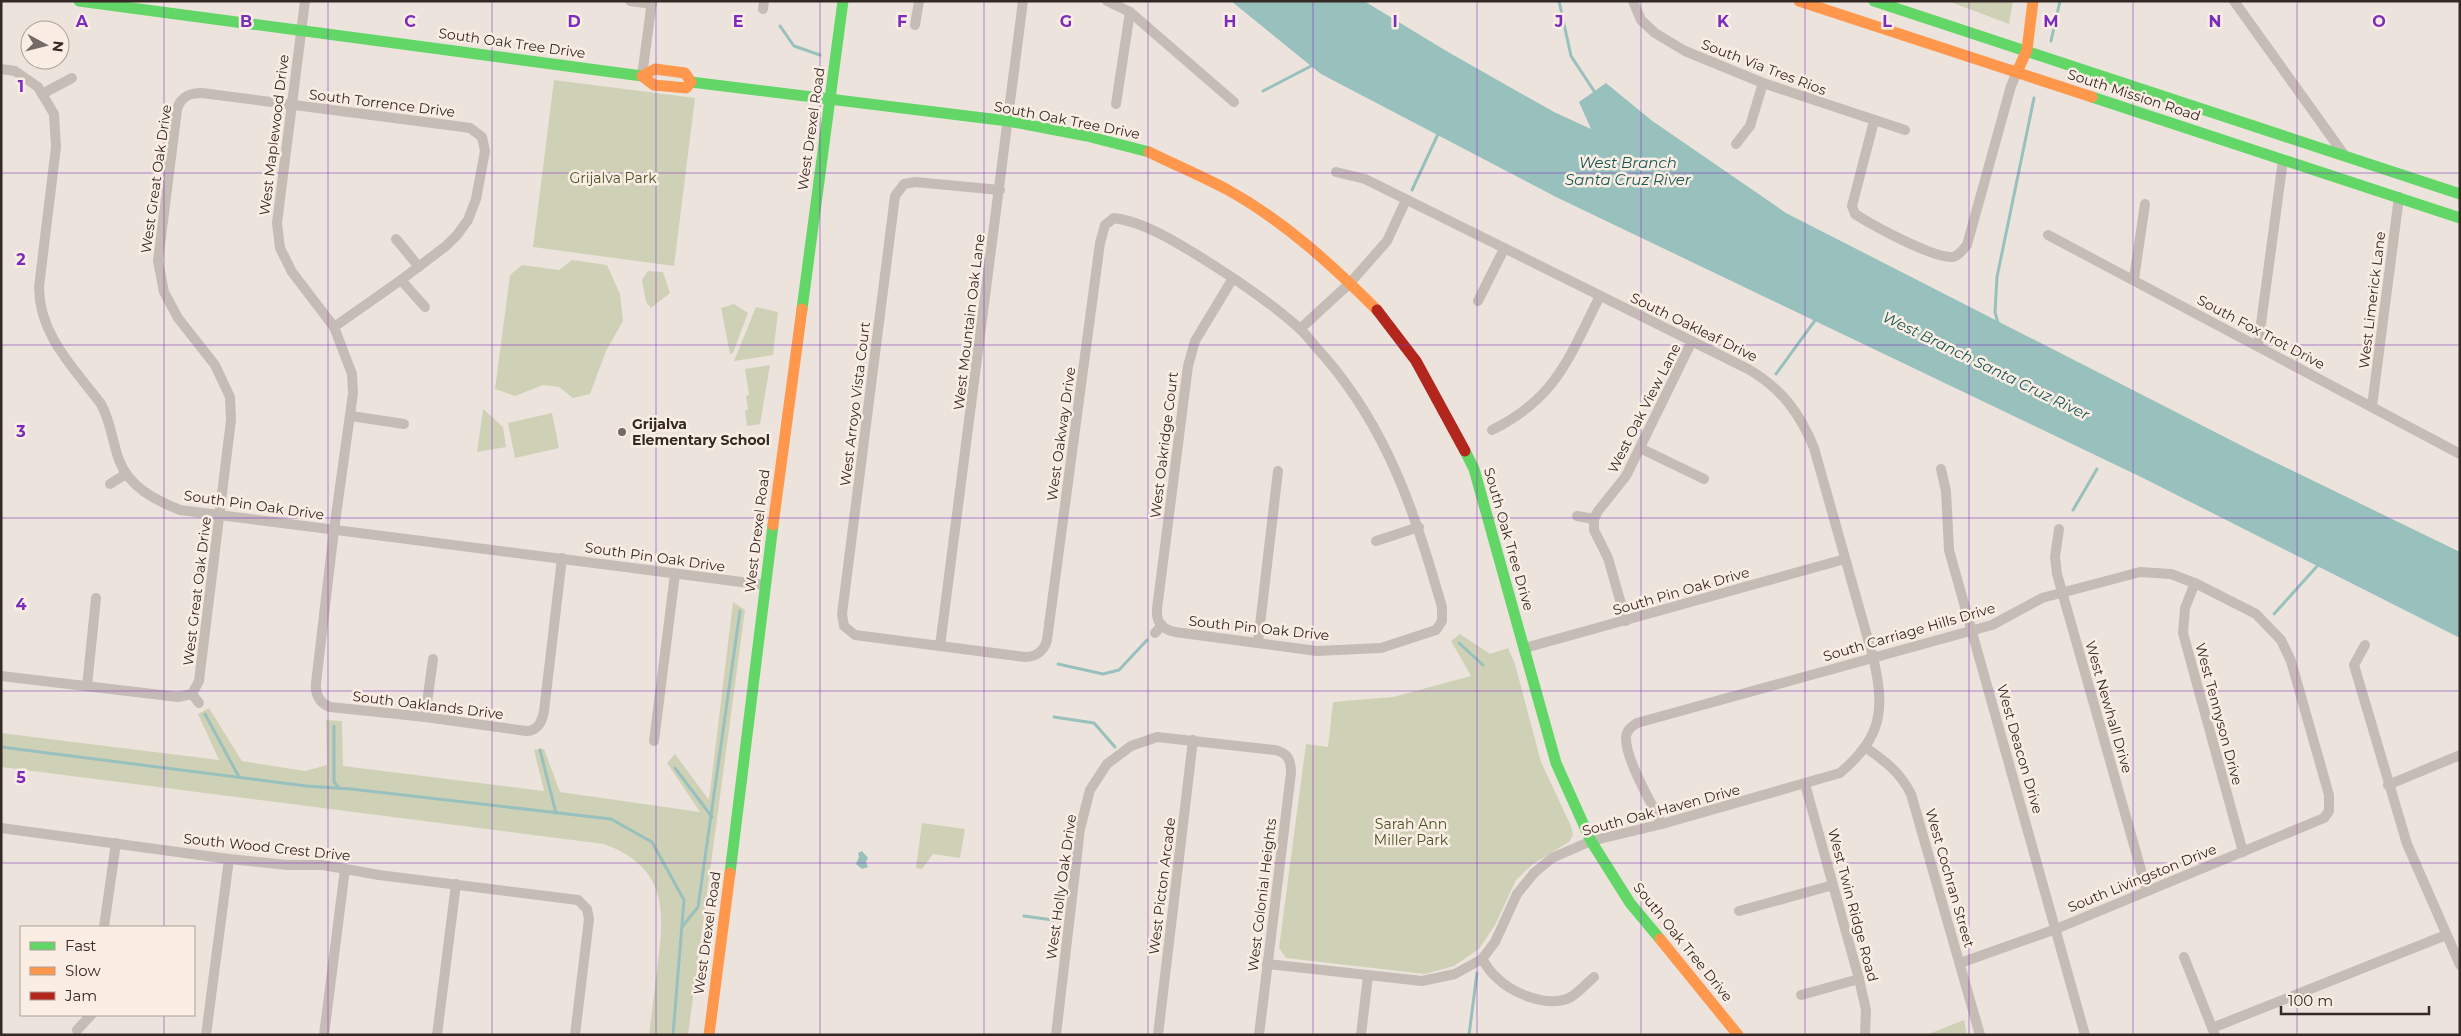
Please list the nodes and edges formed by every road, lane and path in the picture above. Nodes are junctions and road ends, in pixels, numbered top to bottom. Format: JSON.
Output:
{"nodes":[{"id":1,"x":79,"y":1,"type":"edge"},
{"id":2,"x":305,"y":1,"type":"edge"},
{"id":3,"x":630,"y":1,"type":"edge"},
{"id":4,"x":843,"y":1,"type":"edge"},
{"id":5,"x":919,"y":1,"type":"edge"},
{"id":6,"x":1023,"y":1,"type":"edge"},
{"id":7,"x":1107,"y":1,"type":"edge"},
{"id":8,"x":1632,"y":1,"type":"edge"},
{"id":9,"x":1798,"y":1,"type":"edge"},
{"id":10,"x":1874,"y":1,"type":"edge"},
{"id":11,"x":2033,"y":1,"type":"edge"},
{"id":12,"x":2234,"y":1,"type":"edge"},
{"id":13,"x":652,"y":3,"type":"edge"},
{"id":14,"x":1130,"y":12,"type":"junction"},
{"id":15,"x":914,"y":25,"type":"dead end"},
{"id":16,"x":301,"y":30,"type":"junction"},
{"id":17,"x":2027,"y":50,"type":"junction"},
{"id":18,"x":1,"y":69,"type":"edge"},
{"id":19,"x":2017,"y":72,"type":"junction"},
{"id":20,"x":642,"y":76,"type":"junction"},
{"id":21,"x":72,"y":78,"type":"dead end"},
{"id":22,"x":1763,"y":83,"type":"junction"},
{"id":23,"x":185,"y":92,"type":"joint"},
{"id":24,"x":42,"y":94,"type":"junction"},
{"id":25,"x":830,"y":100,"type":"junction"},
{"id":26,"x":1234,"y":102,"type":"dead end"},
{"id":27,"x":1116,"y":104,"type":"dead end"},
{"id":28,"x":293,"y":106,"type":"junction"},
{"id":29,"x":1874,"y":121,"type":"junction"},
{"id":30,"x":1008,"y":122,"type":"junction"},
{"id":31,"x":1905,"y":130,"type":"dead end"},
{"id":32,"x":1736,"y":144,"type":"dead end"},
{"id":33,"x":2350,"y":158,"type":"junction"},
{"id":34,"x":2283,"y":160,"type":"junction"},
{"id":35,"x":1336,"y":172,"type":"dead end"},
{"id":36,"x":2348,"y":182,"type":"junction"},
{"id":37,"x":1000,"y":190,"type":"junction"},
{"id":38,"x":2460,"y":194,"type":"edge"},
{"id":39,"x":2399,"y":198,"type":"junction"},
{"id":40,"x":1406,"y":200,"type":"junction"},
{"id":41,"x":2145,"y":204,"type":"dead end"},
{"id":42,"x":2460,"y":218,"type":"edge"},
{"id":43,"x":2048,"y":236,"type":"dead end"},
{"id":44,"x":396,"y":240,"type":"dead end"},
{"id":45,"x":1504,"y":249,"type":"junction"},
{"id":46,"x":418,"y":267,"type":"junction"},
{"id":47,"x":1233,"y":278,"type":"junction"},
{"id":48,"x":2134,"y":279,"type":"junction"},
{"id":49,"x":402,"y":280,"type":"junction"},
{"id":50,"x":1350,"y":282,"type":"junction"},
{"id":51,"x":1600,"y":296,"type":"junction"},
{"id":52,"x":1478,"y":301,"type":"dead end"},
{"id":53,"x":425,"y":307,"type":"dead end"},
{"id":54,"x":334,"y":326,"type":"junction"},
{"id":55,"x":1300,"y":329,"type":"junction"},
{"id":56,"x":1692,"y":341,"type":"junction"},
{"id":57,"x":2258,"y":346,"type":"junction"},
{"id":58,"x":2372,"y":406,"type":"junction"},
{"id":59,"x":351,"y":416,"type":"junction"},
{"id":60,"x":404,"y":424,"type":"dead end"},
{"id":61,"x":1492,"y":430,"type":"dead end"},
{"id":62,"x":1640,"y":448,"type":"junction"},
{"id":63,"x":2460,"y":454,"type":"edge"},
{"id":64,"x":1941,"y":469,"type":"dead end"},
{"id":65,"x":1278,"y":471,"type":"dead end"},
{"id":66,"x":126,"y":474,"type":"junction"},
{"id":67,"x":1704,"y":479,"type":"dead end"},
{"id":68,"x":110,"y":484,"type":"dead end"},
{"id":69,"x":220,"y":516,"type":"junction"},
{"id":70,"x":1577,"y":516,"type":"dead end"},
{"id":71,"x":1594,"y":520,"type":"junction"},
{"id":72,"x":1419,"y":527,"type":"junction"},
{"id":73,"x":2059,"y":529,"type":"dead end"},
{"id":74,"x":334,"y":530,"type":"junction"},
{"id":75,"x":1376,"y":541,"type":"dead end"},
{"id":76,"x":562,"y":558,"type":"junction"},
{"id":77,"x":1845,"y":559,"type":"junction"},
{"id":78,"x":675,"y":574,"type":"junction"},
{"id":79,"x":2195,"y":583,"type":"junction"},
{"id":80,"x":765,"y":585,"type":"junction"},
{"id":81,"x":2063,"y":592,"type":"junction"},
{"id":82,"x":96,"y":598,"type":"dead end"},
{"id":83,"x":1626,"y":621,"type":"junction"},
{"id":84,"x":1158,"y":629,"type":"joint"},
{"id":85,"x":1972,"y":630,"type":"junction"},
{"id":86,"x":1258,"y":642,"type":"junction"},
{"id":87,"x":2365,"y":645,"type":"dead end"},
{"id":88,"x":940,"y":646,"type":"junction"},
{"id":89,"x":1525,"y":648,"type":"junction"},
{"id":90,"x":1873,"y":657,"type":"junction"},
{"id":91,"x":433,"y":659,"type":"dead end"},
{"id":92,"x":1,"y":676,"type":"edge"},
{"id":93,"x":87,"y":686,"type":"junction"},
{"id":94,"x":192,"y":694,"type":"junction"},
{"id":95,"x":317,"y":701,"type":"joint"},
{"id":96,"x":199,"y":703,"type":"dead end"},
{"id":97,"x":425,"y":716,"type":"junction"},
{"id":98,"x":1193,"y":740,"type":"junction"},
{"id":99,"x":654,"y":741,"type":"dead end"},
{"id":100,"x":1865,"y":747,"type":"junction"},
{"id":101,"x":2460,"y":755,"type":"edge"},
{"id":102,"x":1291,"y":756,"type":"joint"},
{"id":103,"x":1806,"y":784,"type":"junction"},
{"id":104,"x":2388,"y":785,"type":"junction"},
{"id":105,"x":2333,"y":812,"type":"joint"},
{"id":106,"x":1662,"y":824,"type":"junction"},
{"id":107,"x":1,"y":829,"type":"edge"},
{"id":108,"x":1591,"y":841,"type":"junction"},
{"id":109,"x":116,"y":843,"type":"junction"},
{"id":110,"x":2243,"y":852,"type":"junction"},
{"id":111,"x":229,"y":859,"type":"junction"},
{"id":112,"x":345,"y":869,"type":"junction"},
{"id":113,"x":456,"y":884,"type":"junction"},
{"id":114,"x":1833,"y":885,"type":"junction"},
{"id":115,"x":2147,"y":891,"type":"junction"},
{"id":116,"x":1738,"y":911,"type":"dead end"},
{"id":117,"x":104,"y":926,"type":"edge"},
{"id":118,"x":2056,"y":929,"type":"junction"},
{"id":119,"x":2446,"y":935,"type":"junction"},
{"id":120,"x":2184,"y":957,"type":"dead end"},
{"id":121,"x":1482,"y":959,"type":"junction"},
{"id":122,"x":1960,"y":963,"type":"junction"},
{"id":123,"x":1268,"y":964,"type":"junction"},
{"id":124,"x":2460,"y":965,"type":"edge"},
{"id":125,"x":1368,"y":976,"type":"junction"},
{"id":126,"x":1594,"y":977,"type":"dead end"},
{"id":127,"x":1859,"y":979,"type":"junction"},
{"id":128,"x":1800,"y":994,"type":"dead end"},
{"id":129,"x":90,"y":1016,"type":"edge"},
{"id":130,"x":78,"y":1030,"type":"dead end"},
{"id":131,"x":2213,"y":1031,"type":"edge"},
{"id":132,"x":206,"y":1035,"type":"edge"},
{"id":133,"x":324,"y":1035,"type":"edge"},
{"id":134,"x":437,"y":1035,"type":"edge"},
{"id":135,"x":574,"y":1035,"type":"edge"},
{"id":136,"x":708,"y":1035,"type":"edge"},
{"id":137,"x":1056,"y":1035,"type":"edge"},
{"id":138,"x":1158,"y":1035,"type":"edge"},
{"id":139,"x":1259,"y":1035,"type":"edge"},
{"id":140,"x":1361,"y":1035,"type":"edge"},
{"id":141,"x":1738,"y":1035,"type":"edge"},
{"id":142,"x":1866,"y":1035,"type":"edge"},
{"id":143,"x":1980,"y":1035,"type":"edge"},
{"id":144,"x":2085,"y":1035,"type":"edge"}],
"edges":[{"from":1,"to":16,"type":"street","name":"South Oak Tree Drive"},
{"from":2,"to":16,"type":"street","name":"West Maplewood Drive"},
{"from":3,"to":13,"type":"street"},
{"from":4,"to":25,"type":"street","name":"West Drexel Road"},
{"from":5,"to":15,"type":"street"},
{"from":6,"to":30,"type":"street","name":"West Mountain Oak Lane"},
{"from":7,"to":14,"type":"street"},
{"from":8,"to":22,"type":"street","name":"South Via Tres Rios"},
{"from":9,"to":19,"type":"street","name":"South Mission Road"},
{"from":10,"to":17,"type":"street","name":"South Mission Road"},
{"from":11,"to":17,"type":"street"},
{"from":12,"to":33,"type":"street"},
{"from":13,"to":20,"type":"street"},
{"from":14,"to":26,"type":"street"},
{"from":14,"to":27,"type":"street"},
{"from":16,"to":20,"type":"street","name":"South Oak Tree Drive"},
{"from":16,"to":28,"type":"street","name":"West Maplewood Drive"},
{"from":17,"to":19,"type":"street"},
{"from":17,"to":33,"type":"street","name":"South Mission Road"},
{"from":18,"to":24,"type":"street","name":"South Pin Oak Drive"},
{"from":19,"to":29,"type":"street"},
{"from":19,"to":34,"type":"street","name":"South Mission Road"},
{"from":20,"to":25,"type":"street","name":"South Oak Tree Drive"},
{"from":21,"to":24,"type":"street"},
{"from":22,"to":29,"type":"street","name":"South Via Tres Rios"},
{"from":22,"to":32,"type":"street"},
{"from":23,"to":28,"type":"street","name":"South Torrence Drive"},
{"from":23,"to":69,"type":"street","name":"West Great Oak Drive"},
{"from":24,"to":66,"type":"street","name":"South Pin Oak Drive"},
{"from":25,"to":30,"type":"street","name":"South Oak Tree Drive"},
{"from":25,"to":80,"type":"street","name":"West Drexel Road"},
{"from":28,"to":46,"type":"street","name":"South Torrence Drive"},
{"from":28,"to":54,"type":"street","name":"West Maplewood Drive"},
{"from":29,"to":31,"type":"street","name":"South Via Tres Rios"},
{"from":30,"to":37,"type":"street","name":"West Mountain Oak Lane"},
{"from":30,"to":50,"type":"street","name":"South Oak Tree Drive"},
{"from":33,"to":36,"type":"street"},
{"from":33,"to":38,"type":"street","name":"South Mission Road"},
{"from":34,"to":36,"type":"street","name":"South Mission Road"},
{"from":34,"to":57,"type":"street"},
{"from":35,"to":40,"type":"street","name":"South Oakleaf Drive"},
{"from":36,"to":39,"type":"street","name":"South Mission Road"},
{"from":37,"to":88,"type":"street","name":"West Mountain Oak Lane"},
{"from":37,"to":88,"type":"street","name":"West Arroyo Vista Court"},
{"from":39,"to":42,"type":"street","name":"South Mission Road"},
{"from":39,"to":58,"type":"street","name":"West Limerick Lane"},
{"from":40,"to":45,"type":"street","name":"South Oakleaf Drive"},
{"from":40,"to":50,"type":"street"},
{"from":41,"to":48,"type":"street"},
{"from":43,"to":48,"type":"street","name":"South Fox Trot Drive"},
{"from":44,"to":46,"type":"street"},
{"from":45,"to":51,"type":"street","name":"South Oakleaf Drive"},
{"from":45,"to":52,"type":"street"},
{"from":46,"to":49,"type":"street"},
{"from":47,"to":55,"type":"street"},
{"from":47,"to":84,"type":"street","name":"West Oakridge Court"},
{"from":47,"to":88,"type":"street","name":"West Oakway Drive"},
{"from":48,"to":57,"type":"street","name":"South Fox Trot Drive"},
{"from":49,"to":53,"type":"street"},
{"from":49,"to":54,"type":"street"},
{"from":50,"to":55,"type":"street"},
{"from":50,"to":89,"type":"street","name":"South Oak Tree Drive"},
{"from":51,"to":56,"type":"street","name":"South Oakleaf Drive"},
{"from":51,"to":61,"type":"street"},
{"from":54,"to":59,"type":"street","name":"West Maplewood Drive"},
{"from":55,"to":72,"type":"street"},
{"from":56,"to":62,"type":"street","name":"West Oak View Lane"},
{"from":56,"to":77,"type":"street","name":"South Oakleaf Drive"},
{"from":57,"to":58,"type":"street","name":"South Fox Trot Drive"},
{"from":58,"to":63,"type":"street","name":"South Fox Trot Drive"},
{"from":59,"to":60,"type":"street"},
{"from":59,"to":74,"type":"street","name":"West Maplewood Drive"},
{"from":62,"to":67,"type":"street"},
{"from":62,"to":71,"type":"street","name":"West Oak View Lane"},
{"from":64,"to":85,"type":"street","name":"West Deacon Drive"},
{"from":65,"to":86,"type":"street"},
{"from":66,"to":68,"type":"street"},
{"from":66,"to":69,"type":"street","name":"South Pin Oak Drive"},
{"from":69,"to":74,"type":"street","name":"South Pin Oak Drive"},
{"from":69,"to":94,"type":"street","name":"West Great Oak Drive"},
{"from":70,"to":71,"type":"street"},
{"from":71,"to":83,"type":"street"},
{"from":72,"to":75,"type":"street"},
{"from":72,"to":86,"type":"street","name":"South Pin Oak Drive"},
{"from":73,"to":81,"type":"street","name":"West Newhall Drive"},
{"from":74,"to":76,"type":"street","name":"South Pin Oak Drive"},
{"from":74,"to":95,"type":"street","name":"West Maplewood Drive"},
{"from":76,"to":78,"type":"street","name":"South Pin Oak Drive"},
{"from":76,"to":97,"type":"street","name":"South Oaklands Drive"},
{"from":77,"to":83,"type":"street","name":"South Pin Oak Drive"},
{"from":77,"to":90,"type":"street","name":"South Oakleaf Drive"},
{"from":78,"to":80,"type":"street","name":"South Pin Oak Drive"},
{"from":78,"to":99,"type":"street"},
{"from":79,"to":81,"type":"street","name":"South Carriage Hills Drive"},
{"from":79,"to":105,"type":"street","name":"South Carriage Hills Drive"},
{"from":79,"to":110,"type":"street","name":"West Tennyson Drive"},
{"from":80,"to":136,"type":"street","name":"West Drexel Road"},
{"from":81,"to":85,"type":"street","name":"South Carriage Hills Drive"},
{"from":81,"to":115,"type":"street","name":"West Newhall Drive"},
{"from":82,"to":93,"type":"street"},
{"from":83,"to":89,"type":"street","name":"South Pin Oak Drive"},
{"from":84,"to":86,"type":"street","name":"South Pin Oak Drive"},
{"from":85,"to":90,"type":"street","name":"South Carriage Hills Drive"},
{"from":85,"to":118,"type":"street","name":"West Deacon Drive"},
{"from":87,"to":104,"type":"street"},
{"from":89,"to":108,"type":"street","name":"South Oak Tree Drive"},
{"from":90,"to":100,"type":"street","name":"South Oak Haven Drive"},
{"from":90,"to":106,"type":"street","name":"South Carriage Hills Drive"},
{"from":91,"to":97,"type":"street"},
{"from":92,"to":93,"type":"street"},
{"from":93,"to":94,"type":"street"},
{"from":94,"to":96,"type":"street"},
{"from":95,"to":97,"type":"street","name":"South Oaklands Drive"},
{"from":98,"to":102,"type":"street","name":"West Holly Oak Drive"},
{"from":98,"to":137,"type":"street","name":"West Holly Oak Drive"},
{"from":98,"to":138,"type":"street","name":"West Picton Arcade"},
{"from":100,"to":103,"type":"street","name":"South Oak Haven Drive"},
{"from":100,"to":122,"type":"street","name":"West Cochran Street"},
{"from":101,"to":104,"type":"street"},
{"from":102,"to":123,"type":"street","name":"West Colonial Heights"},
{"from":103,"to":106,"type":"street","name":"South Oak Haven Drive"},
{"from":103,"to":114,"type":"street","name":"West Twin Ridge Road"},
{"from":104,"to":119,"type":"street"},
{"from":105,"to":110,"type":"street","name":"South Livingston Drive"},
{"from":106,"to":108,"type":"street","name":"South Oak Haven Drive"},
{"from":107,"to":109,"type":"street","name":"South Wood Crest Drive"},
{"from":108,"to":121,"type":"street","name":"South Oak Haven Drive"},
{"from":108,"to":141,"type":"street","name":"South Oak Tree Drive"},
{"from":109,"to":111,"type":"street","name":"South Wood Crest Drive"},
{"from":109,"to":117,"type":"street"},
{"from":110,"to":115,"type":"street","name":"South Livingston Drive"},
{"from":111,"to":112,"type":"street","name":"South Wood Crest Drive"},
{"from":111,"to":132,"type":"street"},
{"from":112,"to":113,"type":"street","name":"South Wood Crest Drive"},
{"from":112,"to":133,"type":"street"},
{"from":113,"to":134,"type":"street"},
{"from":113,"to":135,"type":"street","name":"South Wood Crest Drive"},
{"from":114,"to":116,"type":"street"},
{"from":114,"to":127,"type":"street","name":"West Twin Ridge Road"},
{"from":115,"to":118,"type":"street","name":"South Livingston Drive"},
{"from":118,"to":122,"type":"street","name":"South Livingston Drive"},
{"from":118,"to":144,"type":"street","name":"West Deacon Drive"},
{"from":119,"to":124,"type":"street"},
{"from":119,"to":131,"type":"street"},
{"from":120,"to":131,"type":"street"},
{"from":121,"to":125,"type":"street","name":"South Oak Haven Drive"},
{"from":121,"to":126,"type":"street"},
{"from":122,"to":143,"type":"street","name":"West Cochran Street"},
{"from":123,"to":125,"type":"street","name":"South Oak Haven Drive"},
{"from":123,"to":139,"type":"street","name":"West Colonial Heights"},
{"from":125,"to":140,"type":"street"},
{"from":127,"to":128,"type":"street"},
{"from":127,"to":142,"type":"street","name":"West Twin Ridge Road"},
{"from":129,"to":130,"type":"street"}]}
